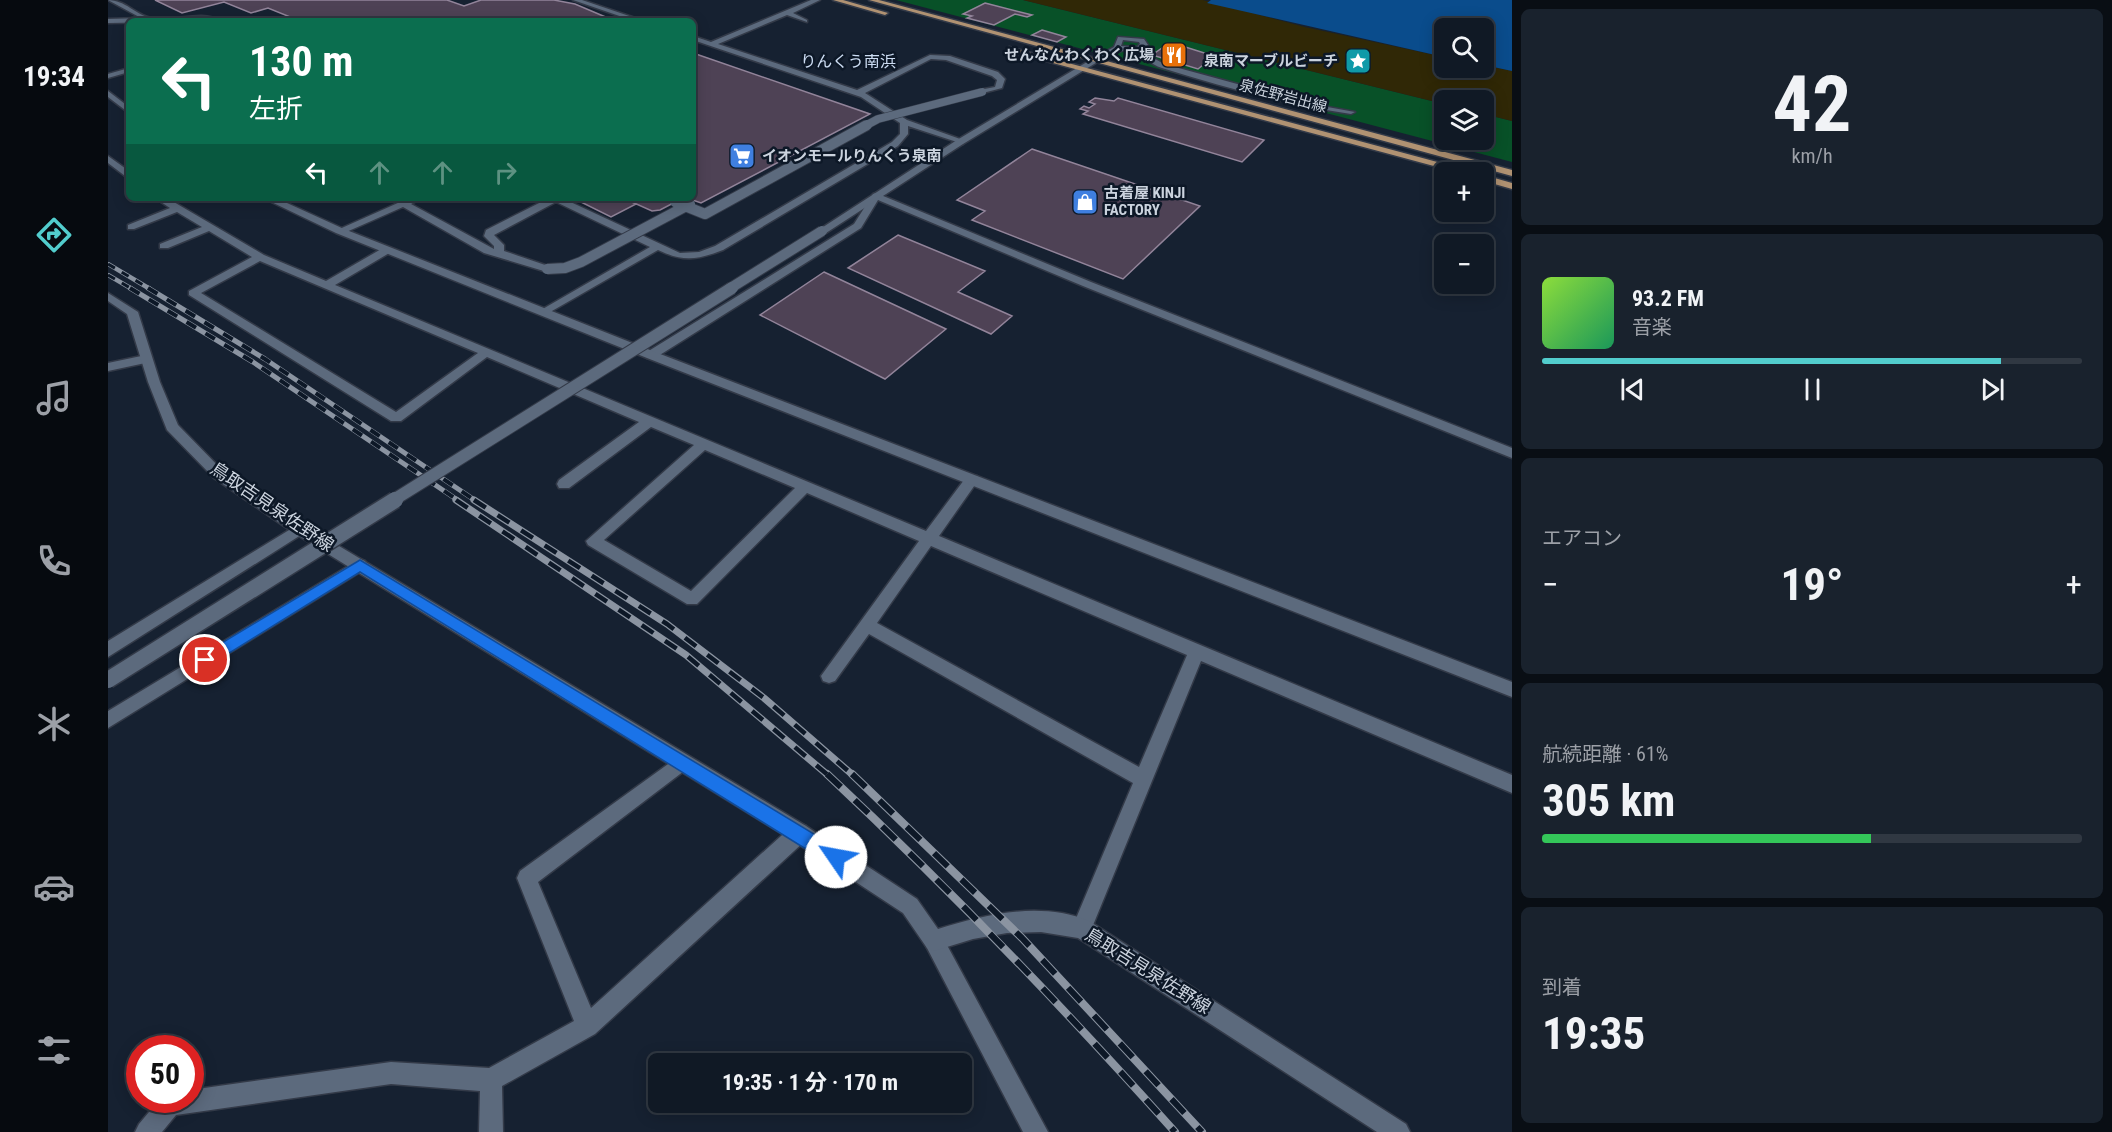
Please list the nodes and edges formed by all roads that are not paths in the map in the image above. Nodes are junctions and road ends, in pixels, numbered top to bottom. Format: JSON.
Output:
{"nodes":[{"id":1,"x":111,"y":0,"type":"edge"},
{"id":2,"x":576,"y":0,"type":"edge"},
{"id":3,"x":817,"y":0,"type":"edge"},
{"id":4,"x":837,"y":0,"type":"edge"},
{"id":5,"x":872,"y":0,"type":"edge"},
{"id":6,"x":133,"y":11,"type":"junction"},
{"id":7,"x":788,"y":13,"type":"junction"},
{"id":8,"x":892,"y":15,"type":"dead end"},
{"id":9,"x":146,"y":18,"type":"edge"},
{"id":10,"x":632,"y":18,"type":"edge"},
{"id":11,"x":112,"y":21,"type":"edge"},
{"id":12,"x":805,"y":21,"type":"dead end"},
{"id":13,"x":696,"y":39,"type":"edge"},
{"id":14,"x":712,"y":44,"type":"junction"},
{"id":15,"x":1002,"y":46,"type":"dead end"},
{"id":16,"x":1095,"y":61,"type":"junction"},
{"id":17,"x":1081,"y":68,"type":"junction"},
{"id":18,"x":126,"y":71,"type":"edge"},
{"id":19,"x":108,"y":76,"type":"edge"},
{"id":20,"x":108,"y":93,"type":"edge"},
{"id":21,"x":858,"y":93,"type":"junction"},
{"id":22,"x":126,"y":108,"type":"edge"},
{"id":23,"x":1351,"y":112,"type":"dead end"},
{"id":24,"x":904,"y":122,"type":"junction"},
{"id":25,"x":960,"y":142,"type":"junction"},
{"id":26,"x":108,"y":159,"type":"edge"},
{"id":27,"x":1434,"y":164,"type":"edge"},
{"id":28,"x":1512,"y":173,"type":"edge"},
{"id":29,"x":126,"y":174,"type":"edge"},
{"id":30,"x":1494,"y":181,"type":"edge"},
{"id":31,"x":1512,"y":186,"type":"edge"},
{"id":32,"x":876,"y":196,"type":"junction"},
{"id":33,"x":164,"y":201,"type":"edge"},
{"id":34,"x":275,"y":201,"type":"edge"},
{"id":35,"x":410,"y":201,"type":"edge"},
{"id":36,"x":549,"y":201,"type":"edge"},
{"id":37,"x":561,"y":201,"type":"edge"},
{"id":38,"x":696,"y":201,"type":"dead end"},
{"id":39,"x":675,"y":202,"type":"dead end"},
{"id":40,"x":404,"y":204,"type":"junction"},
{"id":41,"x":175,"y":209,"type":"junction"},
{"id":42,"x":131,"y":226,"type":"dead end"},
{"id":43,"x":208,"y":228,"type":"junction"},
{"id":44,"x":340,"y":231,"type":"junction"},
{"id":45,"x":164,"y":246,"type":"dead end"},
{"id":46,"x":656,"y":247,"type":"junction"},
{"id":47,"x":387,"y":249,"type":"junction"},
{"id":48,"x":499,"y":252,"type":"junction"},
{"id":49,"x":260,"y":257,"type":"junction"},
{"id":50,"x":329,"y":284,"type":"junction"},
{"id":51,"x":108,"y":296,"type":"edge"},
{"id":52,"x":545,"y":312,"type":"junction"},
{"id":53,"x":487,"y":352,"type":"junction"},
{"id":54,"x":651,"y":355,"type":"junction"},
{"id":55,"x":146,"y":358,"type":"junction"},
{"id":56,"x":108,"y":367,"type":"edge"},
{"id":57,"x":651,"y":420,"type":"junction"},
{"id":58,"x":703,"y":445,"type":"junction"},
{"id":59,"x":1512,"y":453,"type":"edge"},
{"id":60,"x":972,"y":479,"type":"junction"},
{"id":61,"x":564,"y":484,"type":"dead end"},
{"id":62,"x":805,"y":487,"type":"junction"},
{"id":63,"x":299,"y":529,"type":"junction"},
{"id":64,"x":929,"y":538,"type":"junction"},
{"id":65,"x":360,"y":565,"type":"junction"},
{"id":66,"x":867,"y":625,"type":"junction"},
{"id":67,"x":108,"y":650,"type":"edge"},
{"id":68,"x":1196,"y":652,"type":"junction"},
{"id":69,"x":829,"y":676,"type":"dead end"},
{"id":70,"x":108,"y":680,"type":"edge"},
{"id":71,"x":1512,"y":690,"type":"edge"},
{"id":72,"x":108,"y":720,"type":"edge"},
{"id":73,"x":682,"y":762,"type":"junction"},
{"id":74,"x":1143,"y":779,"type":"junction"},
{"id":75,"x":1512,"y":784,"type":"edge"},
{"id":76,"x":799,"y":833,"type":"junction"},
{"id":77,"x":1082,"y":928,"type":"junction"},
{"id":78,"x":934,"y":941,"type":"junction"},
{"id":79,"x":587,"y":1026,"type":"junction"},
{"id":80,"x":491,"y":1080,"type":"junction"},
{"id":81,"x":147,"y":1132,"type":"edge"},
{"id":82,"x":491,"y":1132,"type":"edge"},
{"id":83,"x":1036,"y":1132,"type":"edge"},
{"id":84,"x":1398,"y":1132,"type":"edge"}],
"edges":[{"from":1,"to":6,"type":"street"},
{"from":2,"to":10,"type":"street"},
{"from":3,"to":7,"type":"street"},
{"from":4,"to":8,"type":"main road"},
{"from":5,"to":16,"type":"main road","name":"泉佐野岩出線"},
{"from":6,"to":9,"type":"street"},
{"from":6,"to":11,"type":"street"},
{"from":7,"to":12,"type":"street"},
{"from":7,"to":14,"type":"street"},
{"from":13,"to":14,"type":"street"},
{"from":14,"to":21,"type":"street"},
{"from":15,"to":17,"type":"main road","name":"泉佐野岩出線"},
{"from":16,"to":17,"type":"street"},
{"from":16,"to":23,"type":"street"},
{"from":16,"to":28,"type":"main road","name":"泉佐野岩出線"},
{"from":17,"to":25,"type":"street"},
{"from":17,"to":27,"type":"main road","name":"泉佐野岩出線"},
{"from":18,"to":19,"type":"street"},
{"from":20,"to":22,"type":"street"},
{"from":21,"to":24,"type":"street"},
{"from":21,"to":39,"type":"street","bridge":true},
{"from":24,"to":25,"type":"street"},
{"from":24,"to":46,"type":"street"},
{"from":25,"to":32,"type":"street"},
{"from":26,"to":29,"type":"street"},
{"from":30,"to":31,"type":"main road"},
{"from":32,"to":54,"type":"street"},
{"from":32,"to":59,"type":"street"},
{"from":32,"to":70,"type":"street","bridge":true},
{"from":33,"to":41,"type":"street"},
{"from":34,"to":44,"type":"street"},
{"from":35,"to":40,"type":"street"},
{"from":36,"to":48,"type":"street"},
{"from":37,"to":46,"type":"street"},
{"from":38,"to":48,"type":"street","bridge":true},
{"from":40,"to":44,"type":"street"},
{"from":40,"to":48,"type":"street"},
{"from":41,"to":42,"type":"street"},
{"from":41,"to":43,"type":"street"},
{"from":43,"to":45,"type":"street"},
{"from":43,"to":49,"type":"street"},
{"from":44,"to":47,"type":"street"},
{"from":46,"to":52,"type":"street"},
{"from":47,"to":50,"type":"street"},
{"from":47,"to":52,"type":"street"},
{"from":49,"to":50,"type":"street"},
{"from":49,"to":53,"type":"street"},
{"from":50,"to":53,"type":"street"},
{"from":51,"to":55,"type":"street","name":"鳥取吉見泉佐野線"},
{"from":52,"to":54,"type":"street"},
{"from":53,"to":57,"type":"street"},
{"from":54,"to":60,"type":"street"},
{"from":55,"to":56,"type":"street"},
{"from":55,"to":63,"type":"street","name":"鳥取吉見泉佐野線"},
{"from":57,"to":58,"type":"street"},
{"from":57,"to":61,"type":"street"},
{"from":58,"to":62,"type":"street"},
{"from":58,"to":62,"type":"street"},
{"from":60,"to":64,"type":"street"},
{"from":60,"to":71,"type":"street"},
{"from":62,"to":64,"type":"street"},
{"from":63,"to":65,"type":"street","name":"鳥取吉見泉佐野線"},
{"from":63,"to":67,"type":"street"},
{"from":64,"to":66,"type":"street"},
{"from":64,"to":68,"type":"street"},
{"from":65,"to":72,"type":"street"},
{"from":65,"to":73,"type":"street","name":"鳥取吉見泉佐野線"},
{"from":66,"to":69,"type":"street"},
{"from":66,"to":74,"type":"street"},
{"from":68,"to":74,"type":"street"},
{"from":68,"to":75,"type":"street"},
{"from":73,"to":76,"type":"street","name":"鳥取吉見泉佐野線"},
{"from":73,"to":79,"type":"street"},
{"from":74,"to":77,"type":"street"},
{"from":76,"to":78,"type":"street","name":"鳥取吉見泉佐野線"},
{"from":76,"to":79,"type":"street"},
{"from":77,"to":78,"type":"street","name":"鳥取吉見泉佐野線"},
{"from":77,"to":84,"type":"street","name":"鳥取吉見泉佐野線"},
{"from":78,"to":83,"type":"street"},
{"from":79,"to":80,"type":"street"},
{"from":80,"to":81,"type":"street"},
{"from":80,"to":82,"type":"street"}]}
